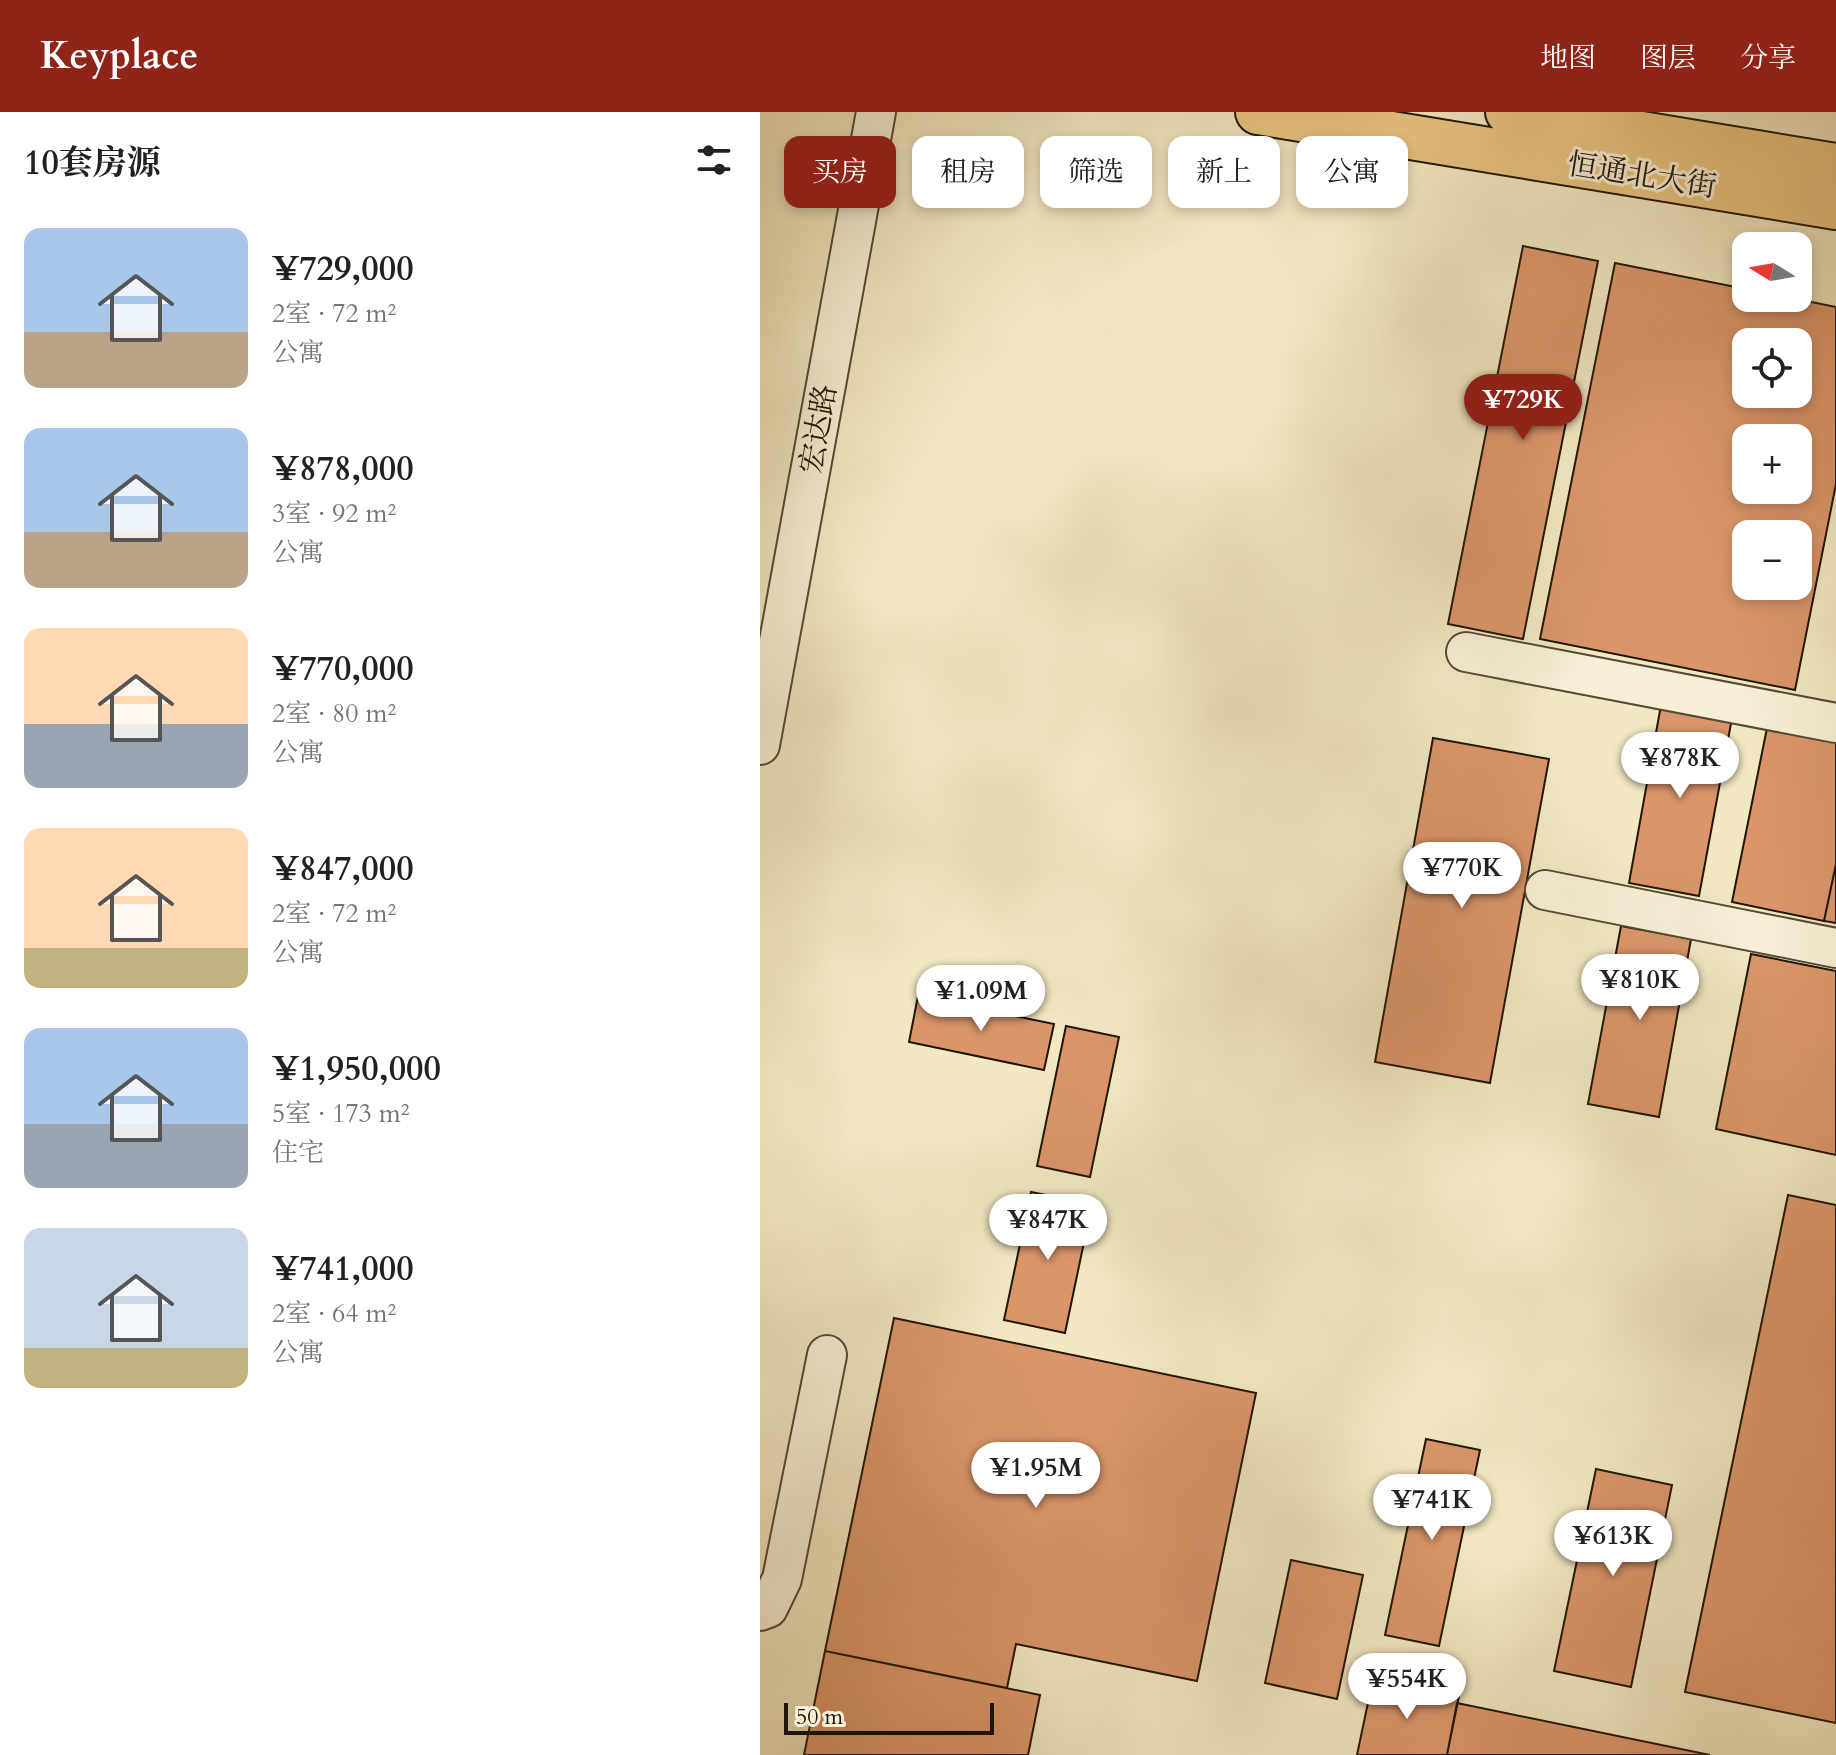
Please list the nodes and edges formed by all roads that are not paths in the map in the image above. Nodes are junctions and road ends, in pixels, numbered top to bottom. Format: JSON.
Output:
{"nodes":[{"id":1,"x":876,"y":112,"type":"edge"},
{"id":2,"x":1258,"y":112,"type":"edge"},
{"id":3,"x":1508,"y":112,"type":"edge"},
{"id":4,"x":1836,"y":166,"type":"edge"},
{"id":5,"x":1836,"y":207,"type":"edge"},
{"id":6,"x":1466,"y":652,"type":"dead end"},
{"id":7,"x":1836,"y":723,"type":"edge"},
{"id":8,"x":760,"y":745,"type":"edge"},
{"id":9,"x":1545,"y":890,"type":"dead end"},
{"id":10,"x":1836,"y":948,"type":"edge"},
{"id":11,"x":827,"y":1355,"type":"dead end"},
{"id":12,"x":760,"y":1611,"type":"edge"}],
"edges":[{"from":1,"to":8,"type":"street","name":"宏达路"},
{"from":2,"to":5,"type":"main road","name":"恒通北大街"},
{"from":3,"to":4,"type":"main road","name":"恒通北大街"},
{"from":6,"to":7,"type":"street"},
{"from":9,"to":10,"type":"street"},
{"from":11,"to":12,"type":"street"}]}
